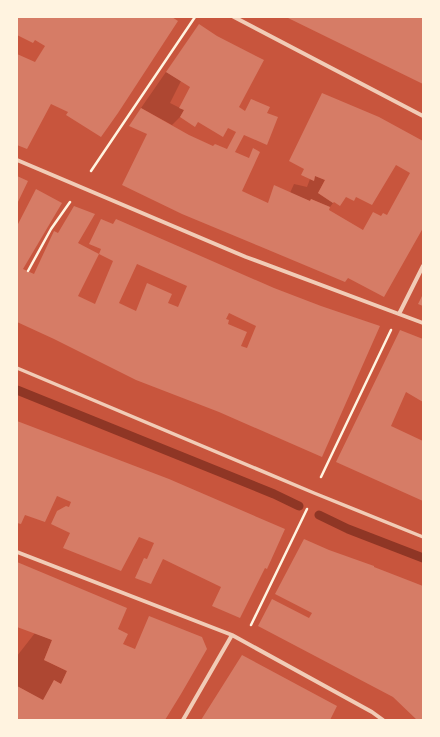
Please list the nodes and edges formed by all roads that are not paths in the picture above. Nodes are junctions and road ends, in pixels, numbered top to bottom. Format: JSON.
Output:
{"nodes":[{"id":1,"x":234,"y":17,"type":"edge"},
{"id":2,"x":423,"y":116,"type":"edge"},
{"id":3,"x":17,"y":160,"type":"edge"},
{"id":4,"x":423,"y":266,"type":"edge"},
{"id":5,"x":399,"y":314,"type":"junction"},
{"id":6,"x":423,"y":323,"type":"edge"},
{"id":7,"x":17,"y":368,"type":"edge"},
{"id":8,"x":423,"y":537,"type":"edge"},
{"id":9,"x":17,"y":552,"type":"edge"},
{"id":10,"x":232,"y":635,"type":"junction"},
{"id":11,"x":183,"y":720,"type":"edge"},
{"id":12,"x":383,"y":720,"type":"edge"}],
"edges":[{"from":1,"to":2,"type":"street"},
{"from":3,"to":5,"type":"street"},
{"from":4,"to":5,"type":"street"},
{"from":5,"to":6,"type":"street"},
{"from":7,"to":8,"type":"street"},
{"from":9,"to":10,"type":"street"},
{"from":10,"to":11,"type":"street"},
{"from":10,"to":12,"type":"street"}]}
